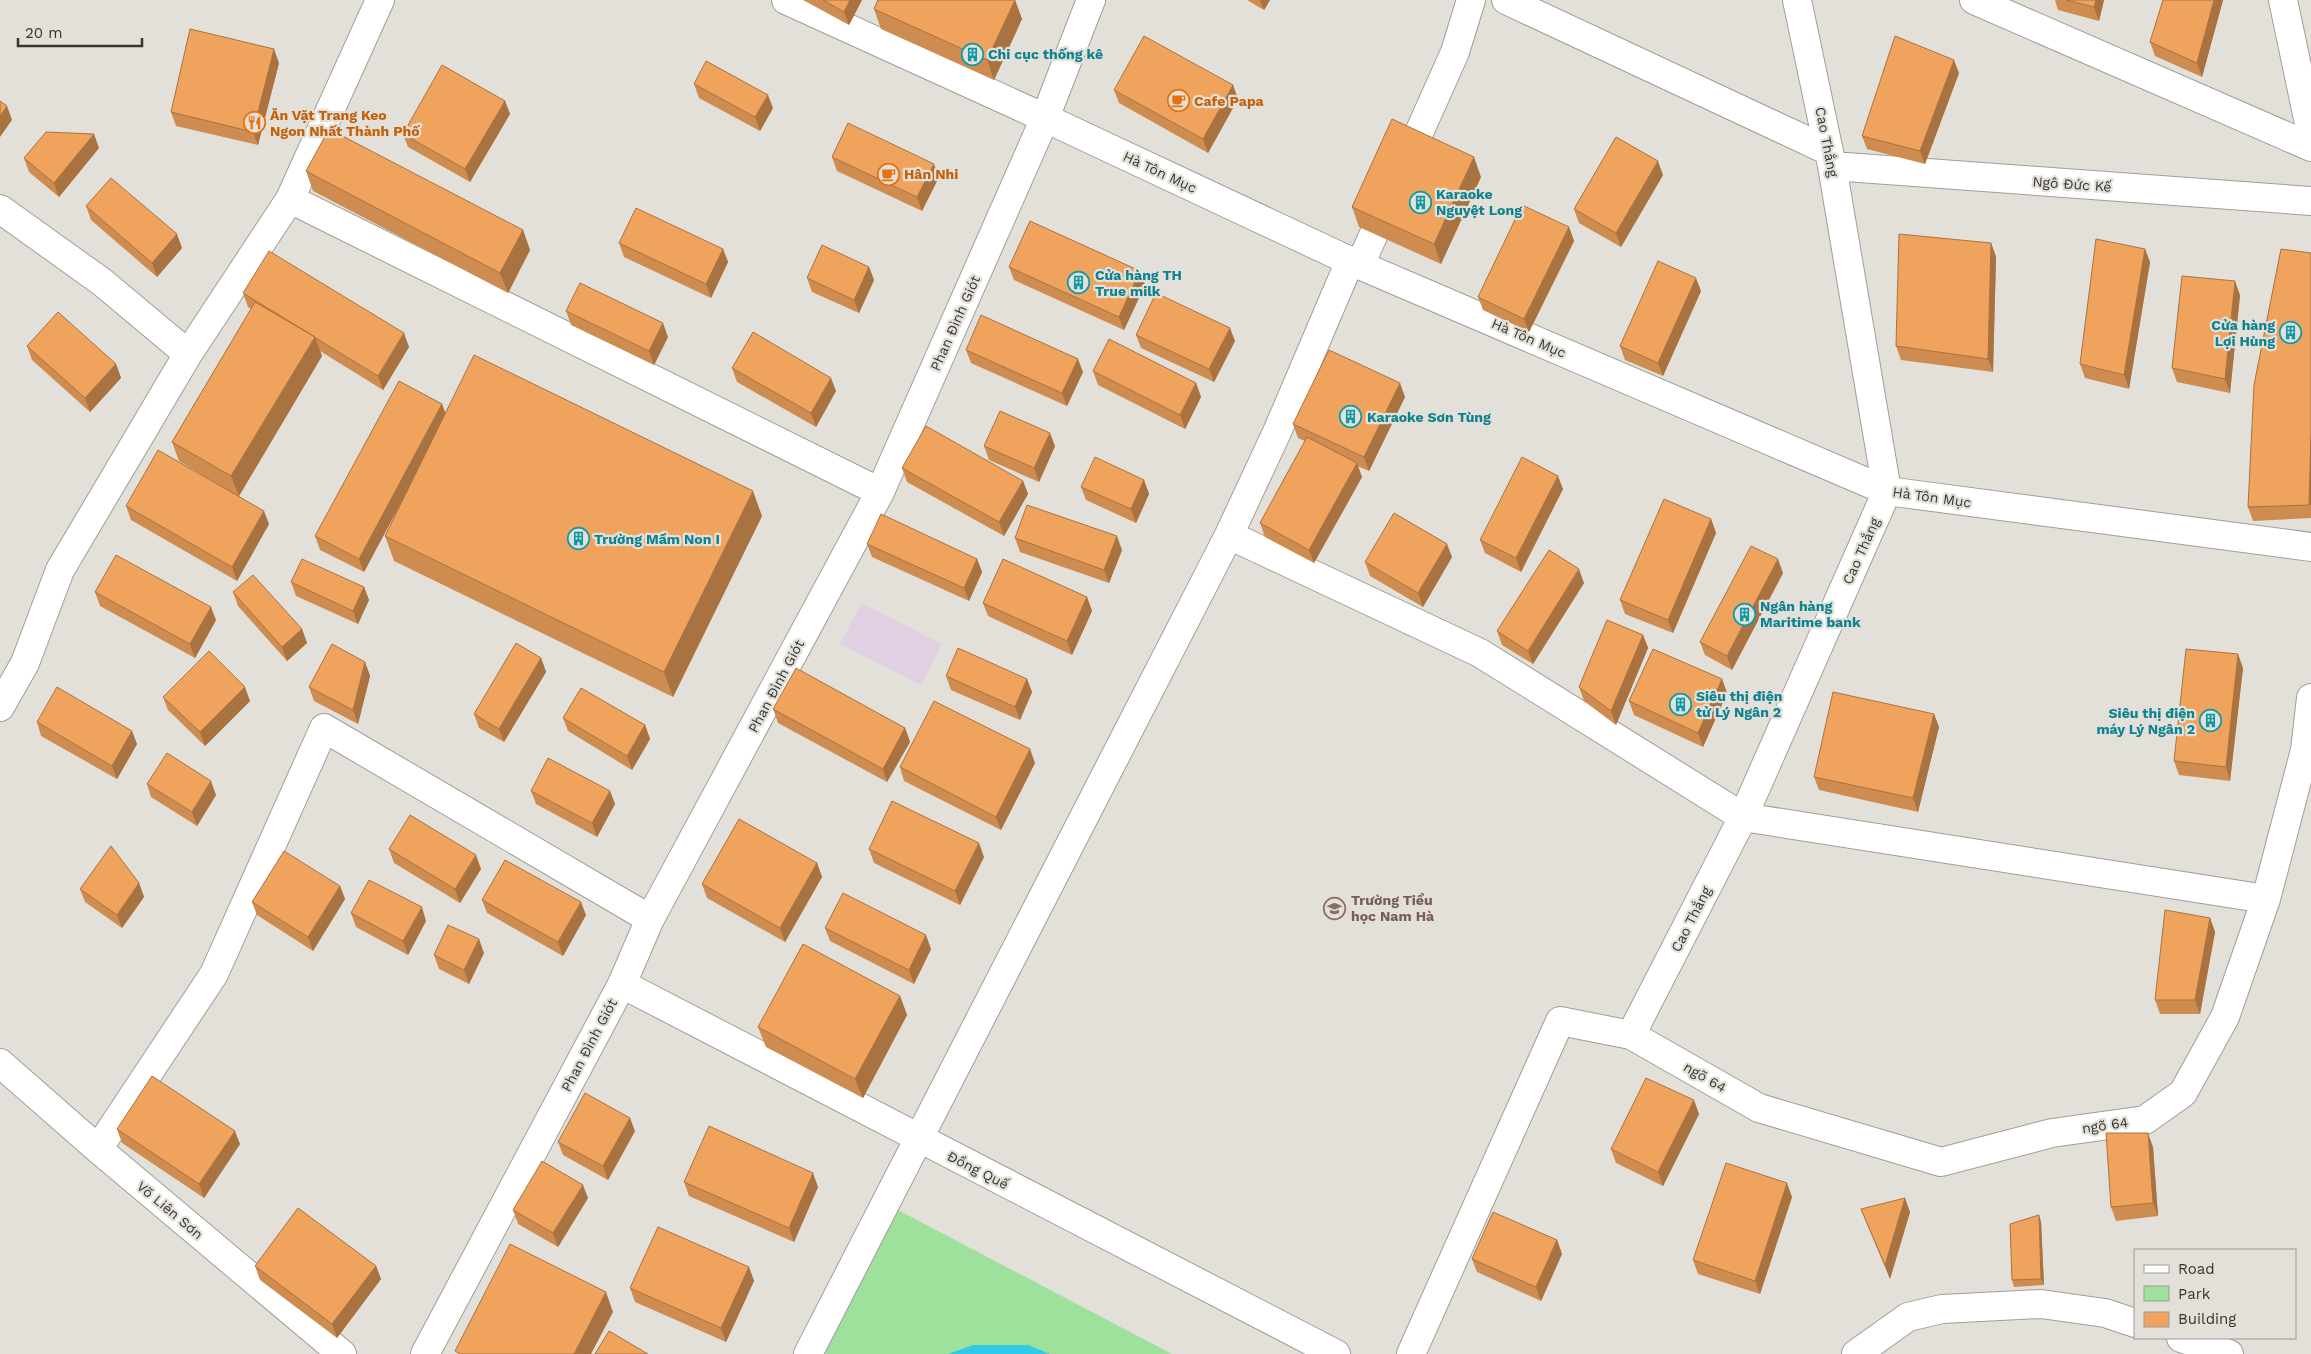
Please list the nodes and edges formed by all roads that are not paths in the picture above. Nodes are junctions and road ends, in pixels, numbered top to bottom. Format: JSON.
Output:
{"nodes":[{"id":1,"x":380,"y":0,"type":"edge"},
{"id":2,"x":786,"y":0,"type":"edge"},
{"id":3,"x":1091,"y":0,"type":"edge"},
{"id":4,"x":1470,"y":0,"type":"edge"},
{"id":5,"x":1506,"y":0,"type":"edge"},
{"id":6,"x":1797,"y":0,"type":"edge"},
{"id":7,"x":1974,"y":0,"type":"edge"},
{"id":8,"x":2284,"y":0,"type":"edge"},
{"id":9,"x":1045,"y":118,"type":"junction"},
{"id":10,"x":2311,"y":133,"type":"edge"},
{"id":11,"x":2311,"y":147,"type":"edge"},
{"id":12,"x":1831,"y":159,"type":"junction"},
{"id":13,"x":290,"y":199,"type":"junction"},
{"id":14,"x":2311,"y":201,"type":"edge"},
{"id":15,"x":0,"y":208,"type":"edge"},
{"id":16,"x":1355,"y":263,"type":"junction"},
{"id":17,"x":188,"y":354,"type":"junction"},
{"id":18,"x":880,"y":492,"type":"junction"},
{"id":19,"x":1887,"y":492,"type":"junction"},
{"id":20,"x":1229,"y":535,"type":"junction"},
{"id":21,"x":2311,"y":547,"type":"edge"},
{"id":22,"x":2311,"y":698,"type":"edge"},
{"id":23,"x":0,"y":708,"type":"edge"},
{"id":24,"x":1743,"y":817,"type":"junction"},
{"id":25,"x":2266,"y":900,"type":"junction"},
{"id":26,"x":650,"y":919,"type":"junction"},
{"id":27,"x":622,"y":984,"type":"junction"},
{"id":28,"x":1631,"y":1034,"type":"junction"},
{"id":29,"x":6,"y":1077,"type":"edge"},
{"id":30,"x":920,"y":1139,"type":"junction"},
{"id":31,"x":98,"y":1149,"type":"junction"},
{"id":32,"x":2134,"y":1322,"type":"edge"},
{"id":33,"x":2185,"y":1339,"type":"edge"},
{"id":34,"x":342,"y":1354,"type":"edge"},
{"id":35,"x":425,"y":1354,"type":"edge"},
{"id":36,"x":808,"y":1354,"type":"edge"},
{"id":37,"x":1336,"y":1354,"type":"edge"},
{"id":38,"x":1411,"y":1354,"type":"edge"},
{"id":39,"x":1856,"y":1354,"type":"edge"},
{"id":40,"x":2230,"y":1354,"type":"edge"}],
"edges":[{"from":1,"to":13,"type":"street"},
{"from":2,"to":9,"type":"street","name":"Hà Tôn Mục"},
{"from":3,"to":9,"type":"street","name":"Phan Đình Giót"},
{"from":4,"to":16,"type":"street"},
{"from":5,"to":12,"type":"street"},
{"from":6,"to":12,"type":"street","name":"Cao Thắng"},
{"from":7,"to":11,"type":"street"},
{"from":8,"to":10,"type":"street"},
{"from":9,"to":16,"type":"street","name":"Hà Tôn Mục"},
{"from":9,"to":18,"type":"street","name":"Phan Đình Giót"},
{"from":12,"to":14,"type":"street","name":"Ngô Đức Kế"},
{"from":12,"to":19,"type":"street","name":"Cao Thắng"},
{"from":13,"to":17,"type":"street"},
{"from":13,"to":18,"type":"street"},
{"from":15,"to":17,"type":"street"},
{"from":16,"to":19,"type":"street","name":"Hà Tôn Mục"},
{"from":16,"to":20,"type":"street"},
{"from":17,"to":23,"type":"street"},
{"from":18,"to":26,"type":"street","name":"Phan Đình Giót"},
{"from":19,"to":21,"type":"street","name":"Hà Tôn Mục"},
{"from":19,"to":24,"type":"street","name":"Cao Thắng"},
{"from":20,"to":24,"type":"street"},
{"from":20,"to":30,"type":"street"},
{"from":22,"to":25,"type":"street","name":"ngõ 64"},
{"from":24,"to":25,"type":"street"},
{"from":24,"to":28,"type":"street","name":"Cao Thắng"},
{"from":25,"to":28,"type":"street","name":"ngõ 64"},
{"from":26,"to":27,"type":"street","name":"Phan Đình Giót"},
{"from":26,"to":31,"type":"street"},
{"from":27,"to":30,"type":"street","name":"Đồng Quế"},
{"from":27,"to":35,"type":"street","name":"Phan Đình Giót"},
{"from":28,"to":38,"type":"street"},
{"from":29,"to":31,"type":"street","name":"Võ Liên Sơn"},
{"from":30,"to":36,"type":"street"},
{"from":30,"to":37,"type":"street","name":"Đồng Quế"},
{"from":31,"to":34,"type":"street","name":"Võ Liên Sơn"},
{"from":32,"to":39,"type":"street"},
{"from":33,"to":40,"type":"street"}]}
